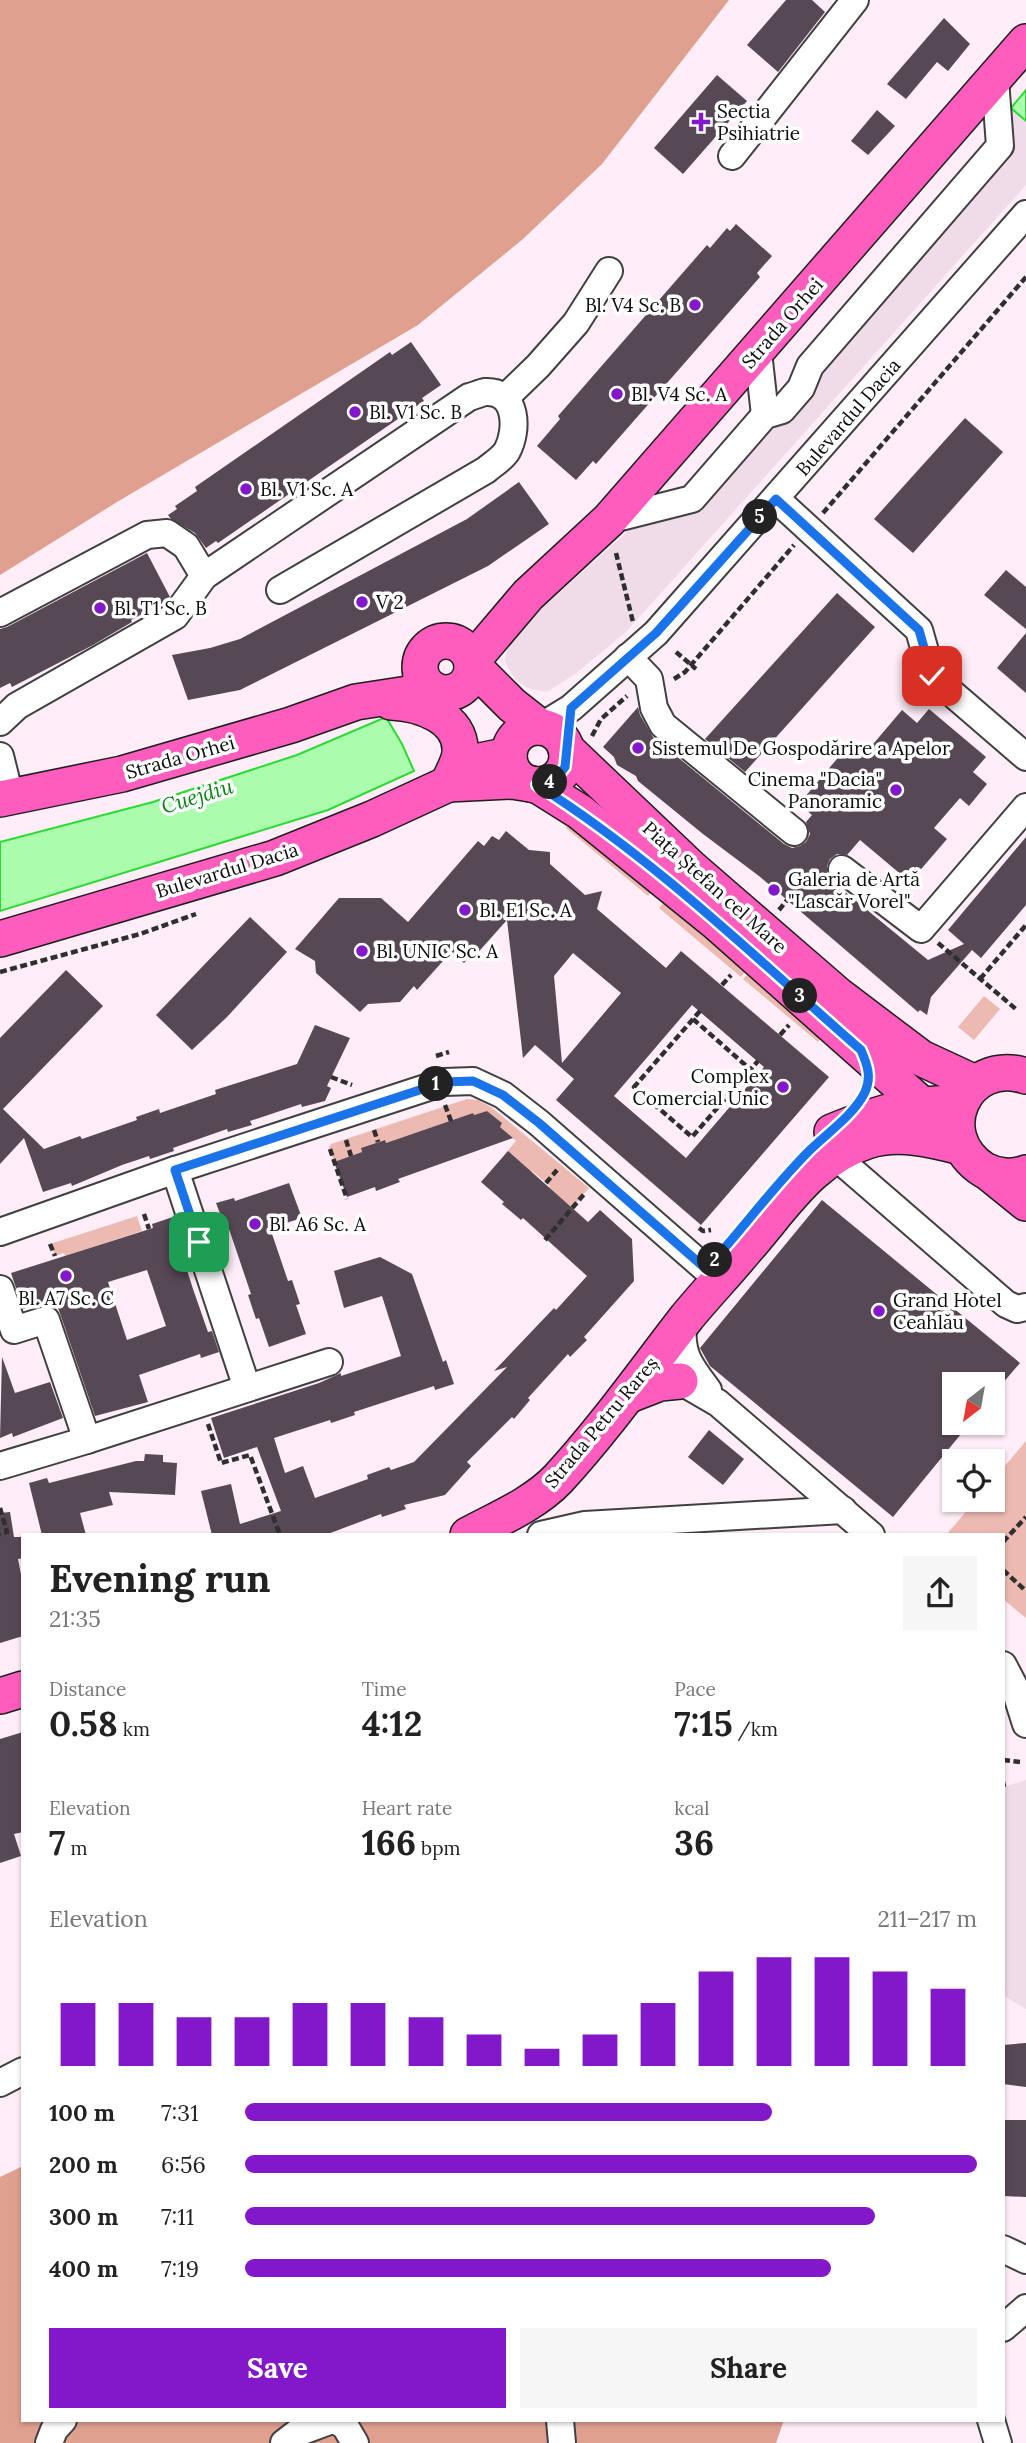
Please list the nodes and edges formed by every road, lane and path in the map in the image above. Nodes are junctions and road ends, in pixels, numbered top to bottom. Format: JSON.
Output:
{"nodes":[{"id":1,"x":848,"y":2,"type":"edge"},
{"id":2,"x":1026,"y":42,"type":"edge"},
{"id":3,"x":995,"y":79,"type":"junction"},
{"id":4,"x":732,"y":156,"type":"dead end"},
{"id":5,"x":1026,"y":214,"type":"edge"},
{"id":6,"x":609,"y":271,"type":"dead end"},
{"id":7,"x":758,"y":352,"type":"junction"},
{"id":8,"x":505,"y":398,"type":"junction"},
{"id":9,"x":765,"y":415,"type":"junction"},
{"id":10,"x":776,"y":499,"type":"junction"},
{"id":11,"x":611,"y":532,"type":"junction"},
{"id":12,"x":204,"y":576,"type":"junction"},
{"id":13,"x":281,"y":590,"type":"dead end"},
{"id":14,"x":0,"y":612,"type":"edge"},
{"id":15,"x":636,"y":630,"type":"dead end"},
{"id":16,"x":677,"y":652,"type":"dead end"},
{"id":17,"x":465,"y":656,"type":"junction"},
{"id":18,"x":628,"y":657,"type":"junction"},
{"id":19,"x":696,"y":669,"type":"dead end"},
{"id":20,"x":431,"y":681,"type":"junction"},
{"id":21,"x":356,"y":702,"type":"junction"},
{"id":22,"x":571,"y":708,"type":"junction"},
{"id":23,"x":0,"y":722,"type":"edge"},
{"id":24,"x":540,"y":727,"type":"junction"},
{"id":25,"x":566,"y":749,"type":"junction"},
{"id":26,"x":509,"y":755,"type":"junction"},
{"id":27,"x":0,"y":756,"type":"edge"},
{"id":28,"x":1026,"y":757,"type":"edge"},
{"id":29,"x":448,"y":784,"type":"junction"},
{"id":30,"x":537,"y":785,"type":"junction"},
{"id":31,"x":5,"y":798,"type":"edge"},
{"id":32,"x":1026,"y":807,"type":"edge"},
{"id":33,"x":794,"y":832,"type":"dead end"},
{"id":34,"x":842,"y":869,"type":"dead end"},
{"id":35,"x":1026,"y":925,"type":"edge"},
{"id":36,"x":921,"y":929,"type":"junction"},
{"id":37,"x":0,"y":940,"type":"edge"},
{"id":38,"x":731,"y":975,"type":"dead end"},
{"id":39,"x":980,"y":979,"type":"junction"},
{"id":40,"x":722,"y":985,"type":"dead end"},
{"id":41,"x":1017,"y":1010,"type":"dead end"},
{"id":42,"x":700,"y":1011,"type":"dead end"},
{"id":43,"x":693,"y":1019,"type":"junction"},
{"id":44,"x":789,"y":1024,"type":"dead end"},
{"id":45,"x":780,"y":1035,"type":"dead end"},
{"id":46,"x":861,"y":1050,"type":"junction"},
{"id":47,"x":758,"y":1061,"type":"dead end"},
{"id":48,"x":751,"y":1070,"type":"junction"},
{"id":49,"x":1023,"y":1070,"type":"edge"},
{"id":50,"x":331,"y":1077,"type":"dead end"},
{"id":51,"x":349,"y":1086,"type":"dead end"},
{"id":52,"x":921,"y":1104,"type":"junction"},
{"id":53,"x":445,"y":1105,"type":"dead end"},
{"id":54,"x":963,"y":1117,"type":"junction"},
{"id":55,"x":451,"y":1121,"type":"dead end"},
{"id":56,"x":373,"y":1130,"type":"dead end"},
{"id":57,"x":346,"y":1139,"type":"dead end"},
{"id":58,"x":378,"y":1142,"type":"dead end"},
{"id":59,"x":831,"y":1145,"type":"junction"},
{"id":60,"x":330,"y":1149,"type":"dead end"},
{"id":61,"x":351,"y":1156,"type":"dead end"},
{"id":62,"x":561,"y":1165,"type":"dead end"},
{"id":63,"x":175,"y":1170,"type":"junction"},
{"id":64,"x":989,"y":1173,"type":"junction"},
{"id":65,"x":1026,"y":1173,"type":"edge"},
{"id":66,"x":546,"y":1183,"type":"dead end"},
{"id":67,"x":589,"y":1188,"type":"dead end"},
{"id":68,"x":347,"y":1199,"type":"dead end"},
{"id":69,"x":1026,"y":1203,"type":"edge"},
{"id":70,"x":144,"y":1214,"type":"dead end"},
{"id":71,"x":149,"y":1229,"type":"dead end"},
{"id":72,"x":0,"y":1233,"type":"edge"},
{"id":73,"x":545,"y":1240,"type":"dead end"},
{"id":74,"x":50,"y":1244,"type":"dead end"},
{"id":75,"x":55,"y":1256,"type":"dead end"},
{"id":76,"x":706,"y":1269,"type":"junction"},
{"id":77,"x":0,"y":1289,"type":"edge"},
{"id":78,"x":1026,"y":1307,"type":"edge"},
{"id":79,"x":683,"y":1323,"type":"junction"},
{"id":80,"x":661,"y":1351,"type":"junction"},
{"id":81,"x":329,"y":1362,"type":"dead end"},
{"id":82,"x":680,"y":1381,"type":"junction"},
{"id":83,"x":247,"y":1388,"type":"junction"},
{"id":84,"x":629,"y":1395,"type":"junction"},
{"id":85,"x":202,"y":1403,"type":"junction"},
{"id":86,"x":718,"y":1403,"type":"junction"},
{"id":87,"x":87,"y":1440,"type":"junction"},
{"id":88,"x":0,"y":1466,"type":"edge"},
{"id":89,"x":0,"y":1508,"type":"edge"},
{"id":90,"x":843,"y":1510,"type":"junction"},
{"id":91,"x":1026,"y":1517,"type":"edge"},
{"id":92,"x":279,"y":1533,"type":"edge"},
{"id":93,"x":472,"y":1533,"type":"edge"},
{"id":94,"x":550,"y":1533,"type":"edge"},
{"id":95,"x":870,"y":1533,"type":"edge"},
{"id":96,"x":0,"y":1534,"type":"edge"},
{"id":97,"x":1005,"y":1540,"type":"edge"},
{"id":98,"x":1005,"y":1572,"type":"edge"},
{"id":99,"x":1026,"y":1591,"type":"edge"},
{"id":100,"x":1005,"y":1669,"type":"edge"},
{"id":101,"x":21,"y":1690,"type":"edge"},
{"id":102,"x":0,"y":1696,"type":"edge"},
{"id":103,"x":1026,"y":1724,"type":"edge"},
{"id":104,"x":1005,"y":1760,"type":"edge"},
{"id":105,"x":1020,"y":1762,"type":"dead end"},
{"id":106,"x":21,"y":2072,"type":"edge"},
{"id":107,"x":0,"y":2083,"type":"edge"},
{"id":108,"x":1005,"y":2250,"type":"edge"},
{"id":109,"x":1026,"y":2260,"type":"edge"},
{"id":110,"x":1026,"y":2308,"type":"edge"},
{"id":111,"x":1005,"y":2326,"type":"edge"},
{"id":112,"x":61,"y":2422,"type":"edge"},
{"id":113,"x":327,"y":2422,"type":"edge"},
{"id":114,"x":337,"y":2422,"type":"edge"},
{"id":115,"x":560,"y":2422,"type":"edge"},
{"id":116,"x":992,"y":2422,"type":"edge"},
{"id":117,"x":49,"y":2443,"type":"edge"},
{"id":118,"x":284,"y":2443,"type":"edge"},
{"id":119,"x":355,"y":2443,"type":"edge"},
{"id":120,"x":562,"y":2443,"type":"edge"},
{"id":121,"x":998,"y":2443,"type":"edge"}],
"edges":[{"from":1,"to":4,"type":"street"},
{"from":2,"to":3,"type":"main road","name":"Strada Orhei"},
{"from":3,"to":7,"type":"main road","name":"Strada Orhei"},
{"from":3,"to":9,"type":"street"},
{"from":5,"to":10,"type":"street","name":"Bulevardul Dacia"},
{"from":6,"to":8,"type":"street"},
{"from":7,"to":9,"type":"street"},
{"from":7,"to":11,"type":"main road","name":"Strada Orhei"},
{"from":8,"to":12,"type":"street"},
{"from":8,"to":13,"type":"street"},
{"from":9,"to":11,"type":"street"},
{"from":10,"to":18,"type":"street","name":"Bulevardul Dacia"},
{"from":10,"to":28,"type":"street"},
{"from":11,"to":15,"type":"path"},
{"from":11,"to":17,"type":"main road","name":"Strada Orhei"},
{"from":12,"to":14,"type":"street"},
{"from":12,"to":23,"type":"street"},
{"from":16,"to":19,"type":"path"},
{"from":17,"to":20,"type":"main road"},
{"from":17,"to":20,"type":"main road"},
{"from":17,"to":24,"type":"main road"},
{"from":18,"to":22,"type":"street","name":"Bulevardul Dacia"},
{"from":18,"to":33,"type":"street"},
{"from":20,"to":21,"type":"main road","name":"Strada Orhei"},
{"from":20,"to":26,"type":"main road"},
{"from":21,"to":29,"type":"main road"},
{"from":21,"to":31,"type":"main road","name":"Strada Orhei"},
{"from":22,"to":24,"type":"street","name":"Bulevardul Dacia"},
{"from":22,"to":25,"type":"street"},
{"from":24,"to":25,"type":"main road"},
{"from":24,"to":26,"type":"main road"},
{"from":25,"to":30,"type":"main road"},
{"from":25,"to":54,"type":"main road","name":"Piața Ștefan cel Mare"},
{"from":26,"to":29,"type":"main road","name":"Bulevardul Dacia"},
{"from":26,"to":30,"type":"main road"},
{"from":27,"to":31,"type":"street"},
{"from":29,"to":30,"type":"main road","name":"Bulevardul Dacia"},
{"from":29,"to":37,"type":"main road","name":"Bulevardul Dacia"},
{"from":30,"to":46,"type":"main road","name":"Piața Ștefan cel Mare"},
{"from":32,"to":36,"type":"street"},
{"from":34,"to":36,"type":"street"},
{"from":35,"to":39,"type":"path"},
{"from":36,"to":39,"type":"path"},
{"from":38,"to":40,"type":"path"},
{"from":39,"to":41,"type":"path"},
{"from":42,"to":43,"type":"path"},
{"from":43,"to":48,"type":"path"},
{"from":43,"to":48,"type":"path"},
{"from":44,"to":45,"type":"path"},
{"from":46,"to":52,"type":"main road","name":"Piața Ștefan cel Mare"},
{"from":46,"to":59,"type":"main road"},
{"from":47,"to":48,"type":"path"},
{"from":49,"to":54,"type":"main road"},
{"from":50,"to":51,"type":"path"},
{"from":52,"to":54,"type":"main road","name":"Strada Petru Rareș"},
{"from":52,"to":59,"type":"main road","name":"Strada Petru Rareș"},
{"from":53,"to":55,"type":"path"},
{"from":54,"to":59,"type":"main road","name":"Strada Petru Rareș"},
{"from":54,"to":64,"type":"main road"},
{"from":56,"to":58,"type":"path"},
{"from":57,"to":61,"type":"path"},
{"from":59,"to":76,"type":"main road","name":"Strada Petru Rareș"},
{"from":59,"to":78,"type":"street"},
{"from":59,"to":79,"type":"main road","name":"Strada Petru Rareș"},
{"from":60,"to":68,"type":"path"},
{"from":62,"to":66,"type":"path"},
{"from":63,"to":72,"type":"street"},
{"from":63,"to":76,"type":"street"},
{"from":63,"to":83,"type":"street"},
{"from":64,"to":65,"type":"main road"},
{"from":64,"to":69,"type":"main road"},
{"from":67,"to":73,"type":"path"},
{"from":70,"to":71,"type":"path"},
{"from":74,"to":75,"type":"path"},
{"from":76,"to":80,"type":"main road","name":"Strada Petru Rareș"},
{"from":77,"to":87,"type":"street"},
{"from":79,"to":80,"type":"main road","name":"Strada Petru Rareș"},
{"from":79,"to":86,"type":"street"},
{"from":80,"to":82,"type":"street"},
{"from":80,"to":84,"type":"main road","name":"Strada Petru Rareș"},
{"from":81,"to":83,"type":"street"},
{"from":82,"to":84,"type":"main road"},
{"from":82,"to":86,"type":"street"},
{"from":83,"to":85,"type":"street"},
{"from":84,"to":93,"type":"main road","name":"Strada Petru Rareș"},
{"from":85,"to":87,"type":"street"},
{"from":85,"to":92,"type":"path"},
{"from":86,"to":90,"type":"street"},
{"from":87,"to":88,"type":"street"},
{"from":89,"to":96,"type":"path"},
{"from":90,"to":94,"type":"street"},
{"from":90,"to":95,"type":"street"},
{"from":91,"to":97,"type":"path"},
{"from":98,"to":99,"type":"path"},
{"from":100,"to":103,"type":"street"},
{"from":101,"to":102,"type":"main road"},
{"from":104,"to":105,"type":"path"},
{"from":106,"to":107,"type":"street"},
{"from":108,"to":109,"type":"street"},
{"from":110,"to":111,"type":"street"},
{"from":112,"to":117,"type":"street"},
{"from":113,"to":118,"type":"street"},
{"from":114,"to":119,"type":"street"},
{"from":115,"to":120,"type":"street"},
{"from":116,"to":121,"type":"street"}]}
